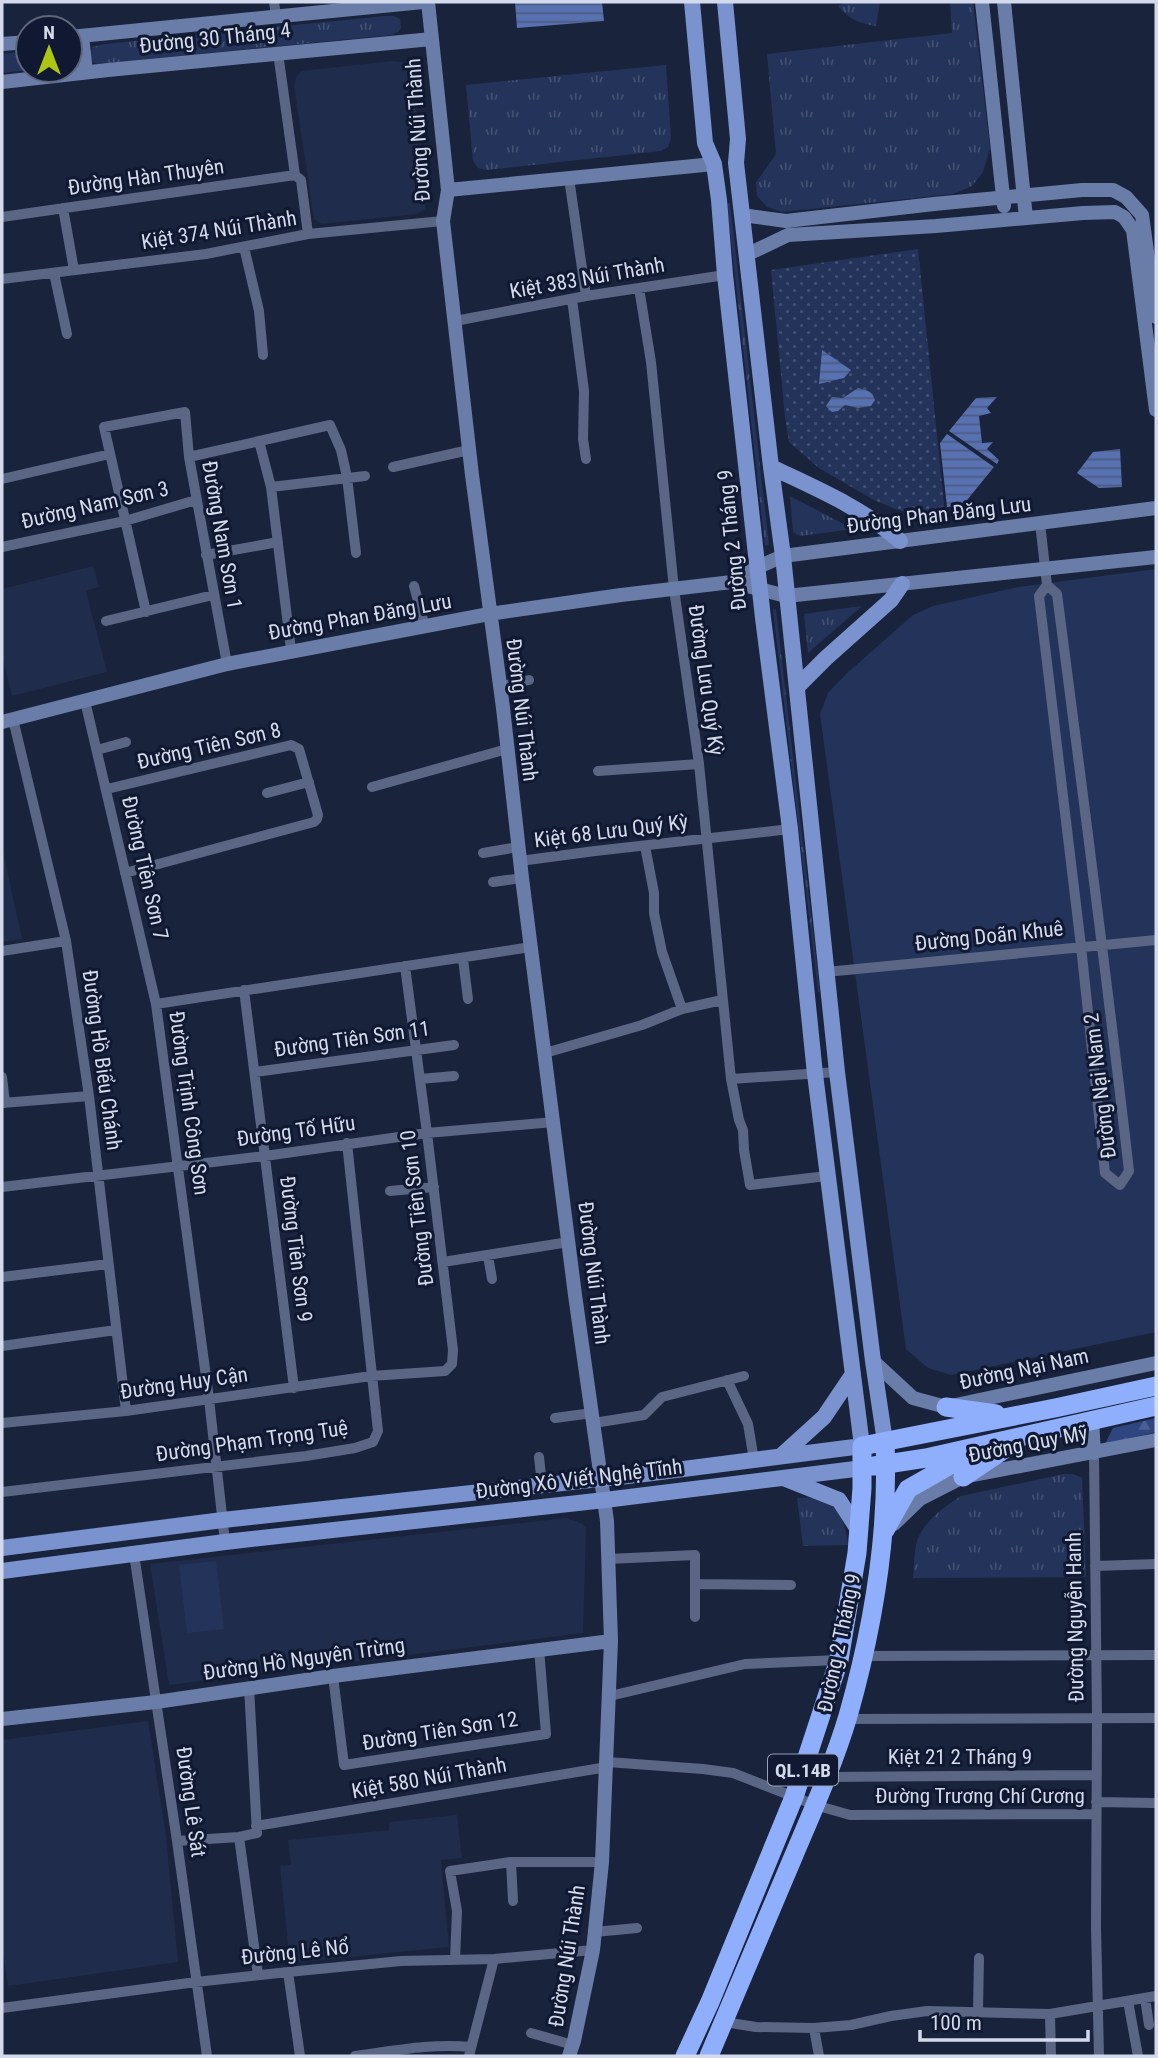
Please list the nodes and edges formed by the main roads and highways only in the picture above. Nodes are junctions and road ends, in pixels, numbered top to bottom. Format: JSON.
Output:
{"nodes":[{"id":1,"x":692,"y":2,"type":"edge"},
{"id":2,"x":725,"y":2,"type":"edge"},
{"id":3,"x":736,"y":163,"type":"junction"},
{"id":4,"x":714,"y":164,"type":"junction"},
{"id":5,"x":771,"y":467,"type":"junction"},
{"id":6,"x":900,"y":541,"type":"road end"},
{"id":7,"x":902,"y":584,"type":"road end"},
{"id":8,"x":797,"y":687,"type":"junction"},
{"id":9,"x":1156,"y":1373,"type":"edge"},
{"id":10,"x":853,"y":1374,"type":"junction"},
{"id":11,"x":1156,"y":1386,"type":"edge"},
{"id":12,"x":1117,"y":1394,"type":"junction"},
{"id":13,"x":1156,"y":1406,"type":"edge"},
{"id":14,"x":946,"y":1407,"type":"road end"},
{"id":15,"x":1011,"y":1416,"type":"junction"},
{"id":16,"x":1021,"y":1438,"type":"junction"},
{"id":17,"x":885,"y":1442,"type":"junction"},
{"id":18,"x":986,"y":1444,"type":"junction"},
{"id":19,"x":862,"y":1446,"type":"junction"},
{"id":20,"x":781,"y":1456,"type":"junction"},
{"id":21,"x":886,"y":1465,"type":"junction"},
{"id":22,"x":863,"y":1468,"type":"junction"},
{"id":23,"x":963,"y":1477,"type":"road end"},
{"id":24,"x":784,"y":1479,"type":"junction"},
{"id":25,"x":859,"y":1531,"type":"junction"},
{"id":26,"x":883,"y":1535,"type":"junction"},
{"id":27,"x":2,"y":1548,"type":"edge"},
{"id":28,"x":2,"y":1572,"type":"edge"},
{"id":29,"x":685,"y":2056,"type":"edge"},
{"id":30,"x":709,"y":2056,"type":"edge"}],
"edges":[{"from":1,"to":4,"type":"main road","name":"Đường 2 Tháng 9"},
{"from":2,"to":3,"type":"main road"},
{"from":3,"to":4,"type":"main road"},
{"from":3,"to":5,"type":"main road"},
{"from":4,"to":10,"type":"main road","name":"Đường 2 Tháng 9"},
{"from":5,"to":6,"type":"main road"},
{"from":5,"to":8,"type":"main road"},
{"from":7,"to":8,"type":"main road"},
{"from":8,"to":17,"type":"main road"},
{"from":9,"to":12,"type":"highway"},
{"from":10,"to":19,"type":"main road","name":"Đường 2 Tháng 9"},
{"from":10,"to":20,"type":"main road"},
{"from":11,"to":12,"type":"highway","name":"Đường Xô Viết Nghệ Tĩnh"},
{"from":12,"to":15,"type":"highway","name":"Đường Xô Viết Nghệ Tĩnh"},
{"from":13,"to":16,"type":"highway","name":"Đường Xô Viết Nghệ Tĩnh"},
{"from":14,"to":15,"type":"highway"},
{"from":15,"to":17,"type":"highway","name":"Đường Xô Viết Nghệ Tĩnh"},
{"from":16,"to":18,"type":"highway","name":"Đường Xô Viết Nghệ Tĩnh"},
{"from":16,"to":23,"type":"highway"},
{"from":17,"to":19,"type":"highway","name":"Đường Xô Viết Nghệ Tĩnh"},
{"from":17,"to":21,"type":"highway","number":"QL.14B"},
{"from":18,"to":21,"type":"highway","name":"Đường Xô Viết Nghệ Tĩnh"},
{"from":18,"to":26,"type":"highway"},
{"from":19,"to":20,"type":"main road","name":"Đường Xô Viết Nghệ Tĩnh"},
{"from":19,"to":22,"type":"highway","number":"QL.14B"},
{"from":20,"to":27,"type":"main road","name":"Đường Xô Viết Nghệ Tĩnh"},
{"from":21,"to":22,"type":"highway","name":"Đường Xô Viết Nghệ Tĩnh"},
{"from":21,"to":26,"type":"highway","name":"Đường 2 Tháng 9","number":"QL.14B"},
{"from":22,"to":24,"type":"main road","name":"Đường Xô Viết Nghệ Tĩnh"},
{"from":22,"to":25,"type":"highway","name":"Đường 2 Tháng 9","number":"QL.14B"},
{"from":24,"to":25,"type":"main road"},
{"from":24,"to":28,"type":"main road","name":"Đường Xô Viết Nghệ Tĩnh"},
{"from":25,"to":29,"type":"highway","name":"Đường 2 Tháng 9","number":"QL.14B"},
{"from":26,"to":30,"type":"highway","name":"Đường 2 Tháng 9","number":"QL.14B"}]}
